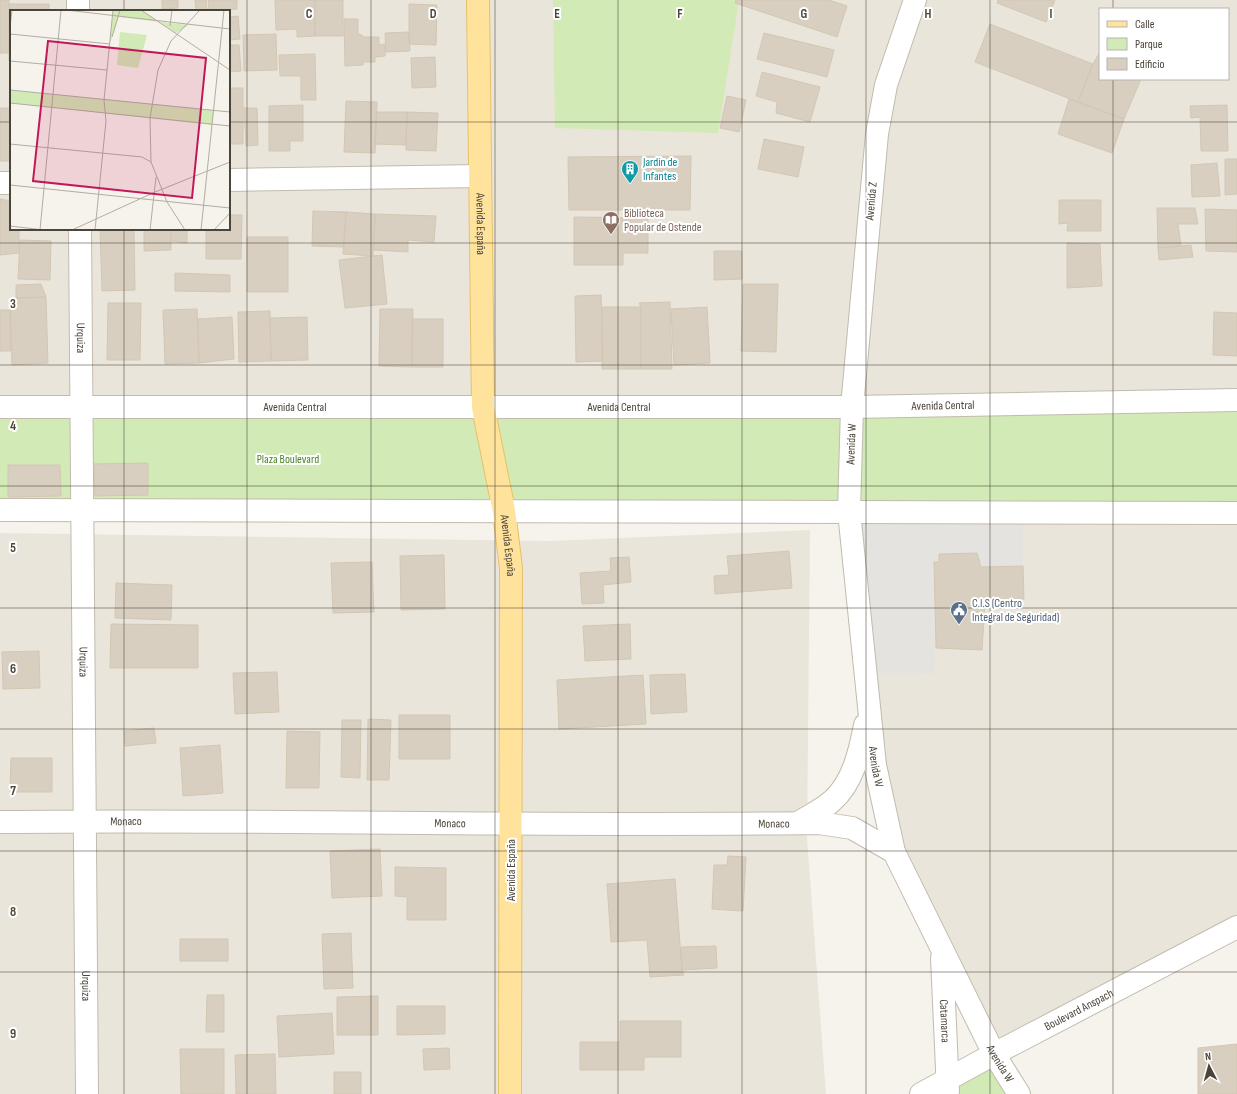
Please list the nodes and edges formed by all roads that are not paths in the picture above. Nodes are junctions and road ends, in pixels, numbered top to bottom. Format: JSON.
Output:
{"nodes":[{"id":1,"x":478,"y":0,"type":"edge"},
{"id":2,"x":915,"y":0,"type":"edge"},
{"id":3,"x":480,"y":176,"type":"junction"},
{"id":4,"x":230,"y":180,"type":"edge"},
{"id":5,"x":80,"y":230,"type":"edge"},
{"id":6,"x":1237,"y":400,"type":"edge"},
{"id":7,"x":0,"y":406,"type":"edge"},
{"id":8,"x":82,"y":406,"type":"junction"},
{"id":9,"x":483,"y":407,"type":"junction"},
{"id":10,"x":852,"y":407,"type":"junction"},
{"id":11,"x":0,"y":510,"type":"edge"},
{"id":12,"x":82,"y":510,"type":"junction"},
{"id":13,"x":504,"y":511,"type":"junction"},
{"id":14,"x":849,"y":512,"type":"junction"},
{"id":15,"x":1237,"y":513,"type":"edge"},
{"id":16,"x":869,"y":707,"type":"junction"},
{"id":17,"x":85,"y":821,"type":"junction"},
{"id":18,"x":0,"y":822,"type":"edge"},
{"id":19,"x":798,"y":824,"type":"junction"},
{"id":20,"x":511,"y":825,"type":"junction"},
{"id":21,"x":894,"y":852,"type":"junction"},
{"id":22,"x":1237,"y":927,"type":"edge"},
{"id":23,"x":942,"y":949,"type":"junction"},
{"id":24,"x":994,"y":1054,"type":"junction"},
{"id":25,"x":948,"y":1087,"type":"edge"},
{"id":26,"x":87,"y":1094,"type":"edge"},
{"id":27,"x":510,"y":1094,"type":"edge"},
{"id":28,"x":921,"y":1094,"type":"edge"},
{"id":29,"x":1019,"y":1094,"type":"edge"}],
"edges":[{"from":1,"to":3,"type":"main road","name":"Avenida España"},
{"from":2,"to":10,"type":"street","name":"Avenida Z"},
{"from":3,"to":4,"type":"street"},
{"from":3,"to":9,"type":"main road","name":"Avenida España"},
{"from":5,"to":8,"type":"street","name":"Urquiza"},
{"from":6,"to":10,"type":"street","name":"Avenida Central"},
{"from":7,"to":8,"type":"street","name":"Avenida Central"},
{"from":8,"to":9,"type":"street","name":"Avenida Central"},
{"from":8,"to":12,"type":"street","name":"Urquiza"},
{"from":9,"to":10,"type":"street","name":"Avenida Central"},
{"from":9,"to":13,"type":"main road","name":"Avenida España"},
{"from":10,"to":14,"type":"street","name":"Avenida W"},
{"from":11,"to":12,"type":"street"},
{"from":12,"to":13,"type":"street"},
{"from":12,"to":17,"type":"street","name":"Urquiza"},
{"from":13,"to":14,"type":"street"},
{"from":13,"to":20,"type":"main road","name":"Avenida España"},
{"from":14,"to":15,"type":"street"},
{"from":14,"to":16,"type":"street","name":"Avenida W"},
{"from":16,"to":19,"type":"street"},
{"from":16,"to":21,"type":"street","name":"Avenida W"},
{"from":17,"to":18,"type":"street","name":"Monaco"},
{"from":17,"to":20,"type":"street","name":"Monaco"},
{"from":17,"to":26,"type":"street","name":"Urquiza"},
{"from":19,"to":20,"type":"street","name":"Monaco"},
{"from":19,"to":21,"type":"street","name":"Monaco"},
{"from":20,"to":27,"type":"main road","name":"Avenida España"},
{"from":21,"to":23,"type":"street","name":"Avenida W"},
{"from":22,"to":24,"type":"street","name":"Boulevard Anspach"},
{"from":23,"to":24,"type":"street","name":"Avenida W"},
{"from":23,"to":25,"type":"street","name":"Catamarca"},
{"from":24,"to":25,"type":"street","name":"Boulevard Anspach"},
{"from":24,"to":29,"type":"street","name":"Avenida W"},
{"from":25,"to":28,"type":"street","name":"Boulevard Anspach"}]}
